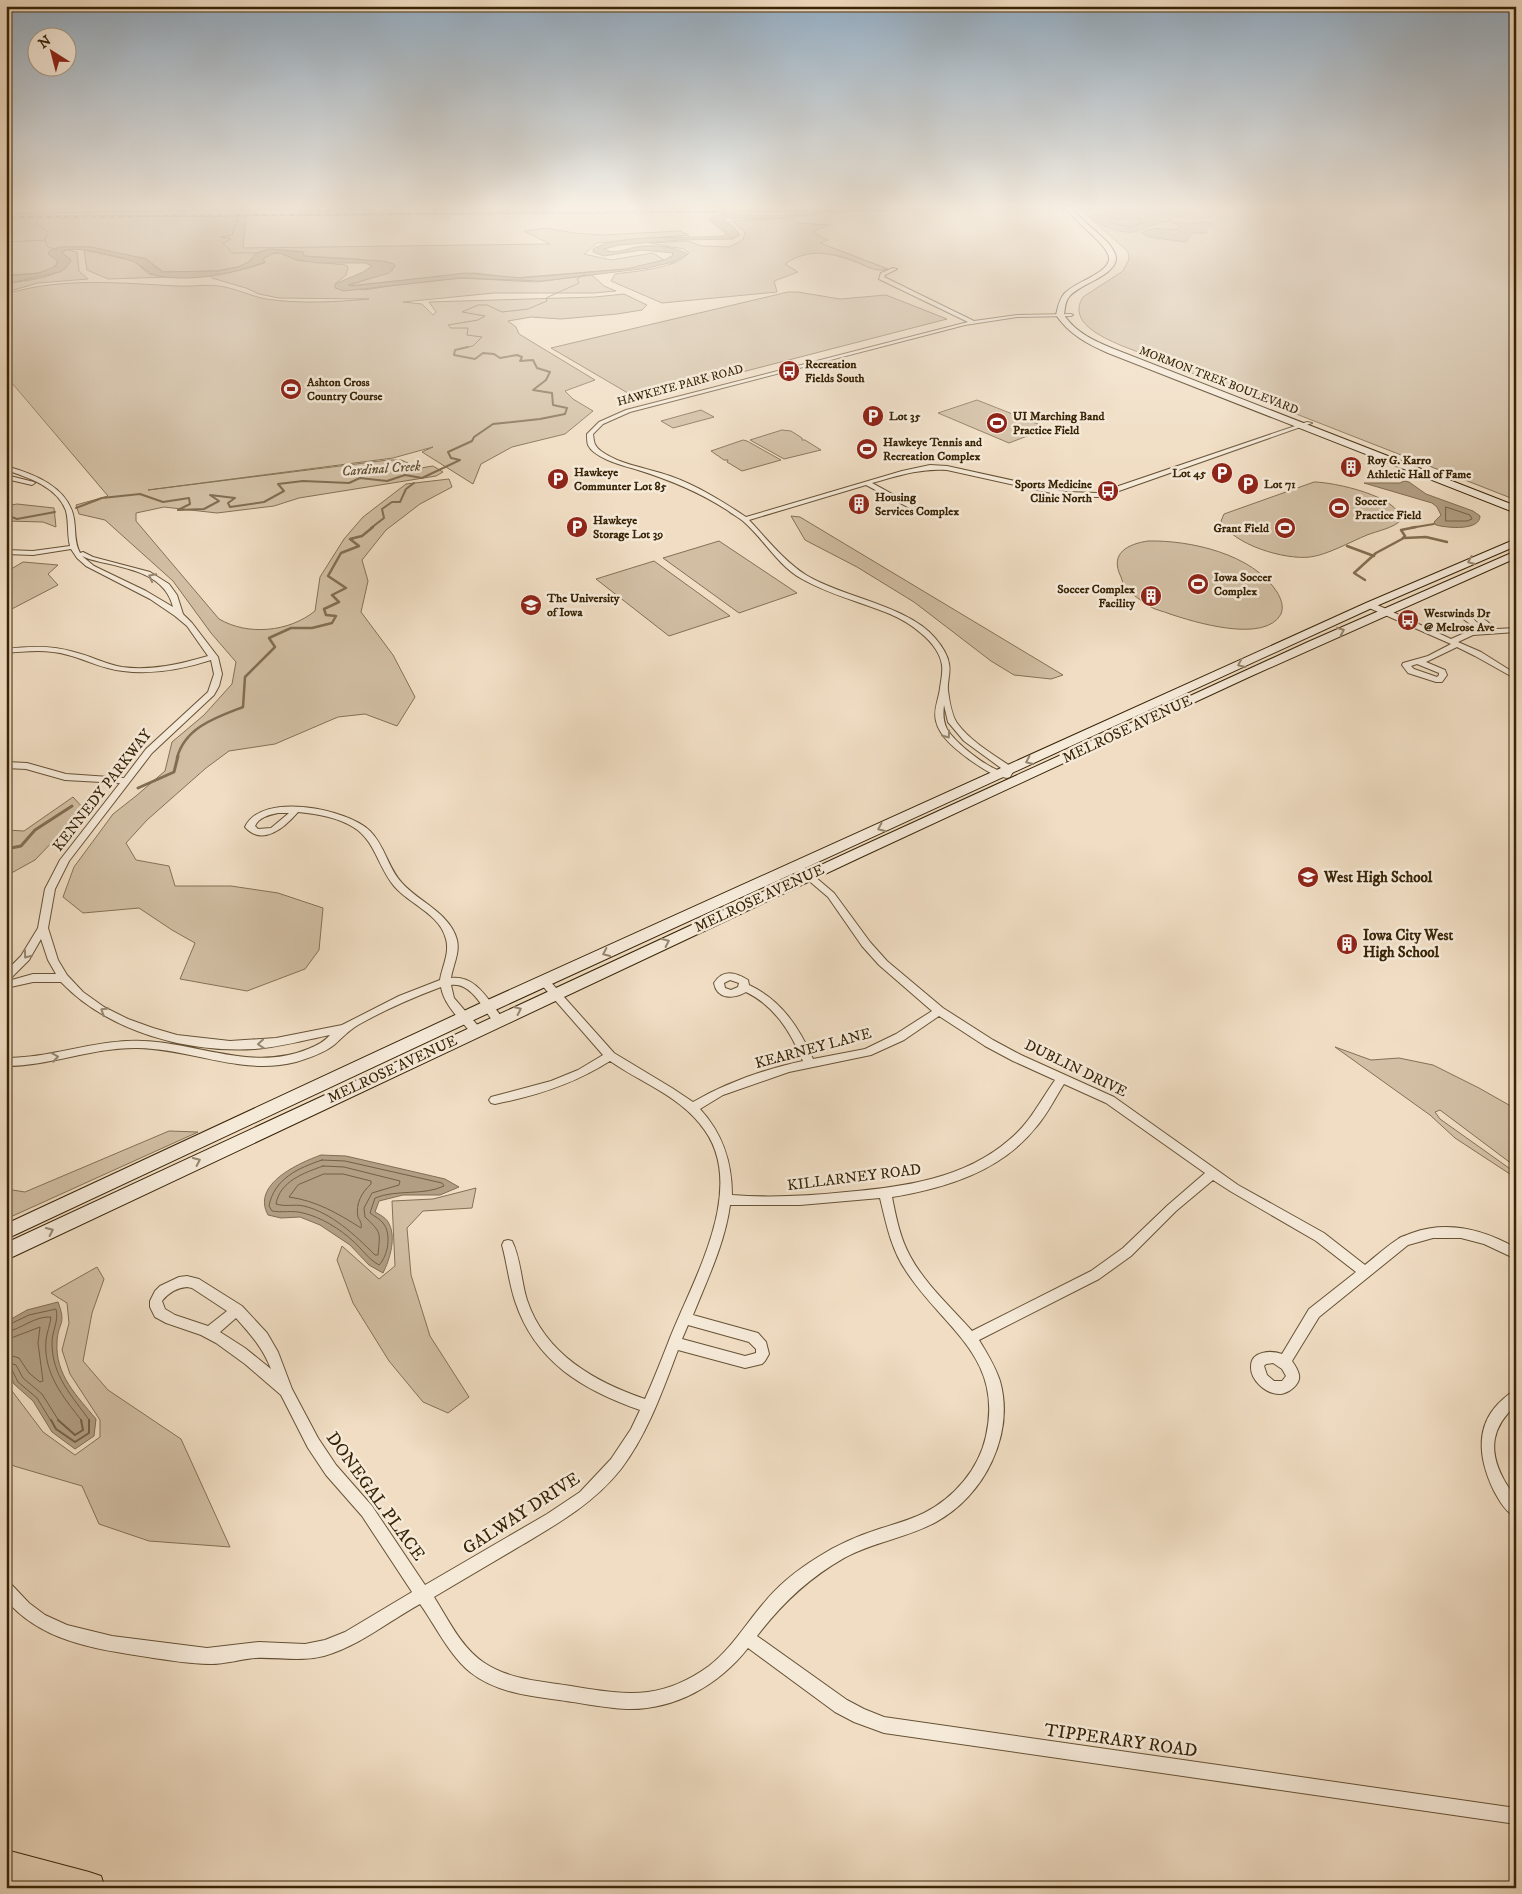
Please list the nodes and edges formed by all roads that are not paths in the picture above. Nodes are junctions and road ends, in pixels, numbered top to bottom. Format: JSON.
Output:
{"nodes":[{"id":1,"x":915,"y":294,"type":"edge"},
{"id":2,"x":1068,"y":294,"type":"edge"},
{"id":3,"x":1078,"y":294,"type":"edge"},
{"id":4,"x":1071,"y":311,"type":"junction"},
{"id":5,"x":1061,"y":316,"type":"junction"},
{"id":6,"x":972,"y":322,"type":"junction"},
{"id":7,"x":1309,"y":426,"type":"junction"},
{"id":8,"x":6,"y":468,"type":"edge"},
{"id":9,"x":6,"y":477,"type":"edge"},
{"id":10,"x":867,"y":483,"type":"junction"},
{"id":11,"x":53,"y":490,"type":"junction"},
{"id":12,"x":1516,"y":504,"type":"edge"},
{"id":13,"x":1516,"y":510,"type":"edge"},
{"id":14,"x":923,"y":514,"type":"dead end"},
{"id":15,"x":745,"y":519,"type":"junction"},
{"id":16,"x":1516,"y":542,"type":"edge"},
{"id":17,"x":74,"y":546,"type":"junction"},
{"id":18,"x":6,"y":551,"type":"edge"},
{"id":19,"x":1516,"y":554,"type":"edge"},
{"id":20,"x":1377,"y":608,"type":"junction"},
{"id":21,"x":179,"y":614,"type":"junction"},
{"id":22,"x":1494,"y":630,"type":"junction"},
{"id":23,"x":1516,"y":630,"type":"edge"},
{"id":24,"x":1482,"y":632,"type":"junction"},
{"id":25,"x":1456,"y":644,"type":"junction"},
{"id":26,"x":6,"y":651,"type":"edge"},
{"id":27,"x":214,"y":657,"type":"junction"},
{"id":28,"x":1417,"y":661,"type":"dead end"},
{"id":29,"x":1516,"y":677,"type":"edge"},
{"id":30,"x":944,"y":690,"type":"junction"},
{"id":31,"x":6,"y":765,"type":"edge"},
{"id":32,"x":1004,"y":772,"type":"junction"},
{"id":33,"x":126,"y":781,"type":"junction"},
{"id":34,"x":295,"y":811,"type":"dead end"},
{"id":35,"x":803,"y":871,"type":"junction"},
{"id":36,"x":43,"y":928,"type":"junction"},
{"id":37,"x":6,"y":978,"type":"edge"},
{"id":38,"x":63,"y":978,"type":"junction"},
{"id":39,"x":544,"y":981,"type":"junction"},
{"id":40,"x":445,"y":982,"type":"junction"},
{"id":41,"x":6,"y":985,"type":"edge"},
{"id":42,"x":744,"y":986,"type":"dead end"},
{"id":43,"x":555,"y":993,"type":"junction"},
{"id":44,"x":487,"y":1007,"type":"junction"},
{"id":45,"x":939,"y":1011,"type":"junction"},
{"id":46,"x":465,"y":1017,"type":"junction"},
{"id":47,"x":498,"y":1020,"type":"junction"},
{"id":48,"x":343,"y":1029,"type":"junction"},
{"id":49,"x":475,"y":1030,"type":"junction"},
{"id":50,"x":168,"y":1036,"type":"junction"},
{"id":51,"x":289,"y":1040,"type":"junction"},
{"id":52,"x":161,"y":1046,"type":"junction"},
{"id":53,"x":610,"y":1056,"type":"junction"},
{"id":54,"x":290,"y":1059,"type":"junction"},
{"id":55,"x":6,"y":1062,"type":"edge"},
{"id":56,"x":809,"y":1063,"type":"junction"},
{"id":57,"x":1062,"y":1079,"type":"junction"},
{"id":58,"x":495,"y":1100,"type":"dead end"},
{"id":59,"x":692,"y":1108,"type":"junction"},
{"id":60,"x":1213,"y":1173,"type":"junction"},
{"id":61,"x":885,"y":1193,"type":"junction"},
{"id":62,"x":727,"y":1200,"type":"junction"},
{"id":63,"x":6,"y":1232,"type":"edge"},
{"id":64,"x":508,"y":1245,"type":"dead end"},
{"id":65,"x":6,"y":1252,"type":"edge"},
{"id":66,"x":1516,"y":1254,"type":"edge"},
{"id":67,"x":1365,"y":1272,"type":"junction"},
{"id":68,"x":237,"y":1310,"type":"junction"},
{"id":69,"x":686,"y":1319,"type":"junction"},
{"id":70,"x":210,"y":1333,"type":"junction"},
{"id":71,"x":971,"y":1338,"type":"junction"},
{"id":72,"x":674,"y":1343,"type":"junction"},
{"id":73,"x":1284,"y":1362,"type":"dead end"},
{"id":74,"x":286,"y":1391,"type":"junction"},
{"id":75,"x":1516,"y":1396,"type":"edge"},
{"id":76,"x":650,"y":1407,"type":"junction"},
{"id":77,"x":1516,"y":1510,"type":"edge"},
{"id":78,"x":6,"y":1589,"type":"edge"},
{"id":79,"x":424,"y":1595,"type":"junction"},
{"id":80,"x":746,"y":1638,"type":"junction"},
{"id":81,"x":1516,"y":1816,"type":"edge"},
{"id":82,"x":6,"y":1866,"type":"edge"},
{"id":83,"x":89,"y":1888,"type":"edge"}],
"edges":[{"from":1,"to":6,"type":"street"},
{"from":2,"to":5,"type":"main road"},
{"from":3,"to":4,"type":"main road"},
{"from":4,"to":5,"type":"street","name":"HAWKEYE PARK ROAD"},
{"from":4,"to":7,"type":"main road","name":"MORMON TREK BOULEVARD"},
{"from":5,"to":6,"type":"street","name":"HAWKEYE PARK ROAD"},
{"from":5,"to":7,"type":"main road","name":"MORMON TREK BOULEVARD"},
{"from":6,"to":15,"type":"street","name":"HAWKEYE PARK ROAD"},
{"from":7,"to":10,"type":"street"},
{"from":7,"to":12,"type":"main road","name":"MORMON TREK BOULEVARD"},
{"from":7,"to":13,"type":"main road","name":"MORMON TREK BOULEVARD"},
{"from":8,"to":11,"type":"street"},
{"from":9,"to":11,"type":"street"},
{"from":10,"to":14,"type":"street"},
{"from":10,"to":15,"type":"street"},
{"from":11,"to":17,"type":"street"},
{"from":15,"to":30,"type":"street","name":"HAWKEYE PARK ROAD"},
{"from":16,"to":20,"type":"main road","one_way":true},
{"from":17,"to":18,"type":"street"},
{"from":17,"to":21,"type":"street"},
{"from":21,"to":17,"type":"street","one_way":true},
{"from":19,"to":20,"type":"main road","name":"MELROSE AVENUE"},
{"from":20,"to":25,"type":"street"},
{"from":20,"to":32,"type":"main road","name":"MELROSE AVENUE","one_way":true},
{"from":35,"to":20,"type":"main road","name":"MELROSE AVENUE","one_way":true},
{"from":21,"to":27,"type":"street"},
{"from":22,"to":23,"type":"street"},
{"from":22,"to":24,"type":"street"},
{"from":22,"to":24,"type":"street"},
{"from":24,"to":25,"type":"street"},
{"from":25,"to":28,"type":"street"},
{"from":25,"to":29,"type":"street"},
{"from":26,"to":27,"type":"street"},
{"from":27,"to":33,"type":"street","name":"KENNEDY PARKWAY"},
{"from":30,"to":32,"type":"street","name":"HAWKEYE PARK ROAD"},
{"from":30,"to":32,"type":"street","name":"HAWKEYE PARK ROAD","one_way":true},
{"from":31,"to":33,"type":"street"},
{"from":32,"to":35,"type":"main road","name":"MELROSE AVENUE","one_way":true},
{"from":33,"to":36,"type":"street","name":"KENNEDY PARKWAY"},
{"from":34,"to":40,"type":"street"},
{"from":35,"to":39,"type":"main road","name":"MELROSE AVENUE","one_way":true},
{"from":43,"to":35,"type":"main road","name":"MELROSE AVENUE","one_way":true},
{"from":35,"to":45,"type":"street","name":"DUBLIN DRIVE"},
{"from":36,"to":37,"type":"street","name":"KENNEDY PARKWAY","one_way":true},
{"from":36,"to":38,"type":"street","name":"KENNEDY PARKWAY"},
{"from":38,"to":41,"type":"street"},
{"from":50,"to":38,"type":"street","name":"KENNEDY PARKWAY","one_way":true},
{"from":39,"to":43,"type":"street","name":"GALWAY DRIVE"},
{"from":39,"to":44,"type":"main road","name":"MELROSE AVENUE"},
{"from":40,"to":44,"type":"street","name":"KENNEDY PARKWAY"},
{"from":40,"to":46,"type":"street"},
{"from":40,"to":48,"type":"street","name":"KENNEDY PARKWAY"},
{"from":42,"to":56,"type":"street"},
{"from":47,"to":43,"type":"main road","name":"MELROSE AVENUE","one_way":true},
{"from":43,"to":53,"type":"street","name":"GALWAY DRIVE"},
{"from":44,"to":46,"type":"main road","name":"MELROSE AVENUE"},
{"from":44,"to":47,"type":"street","name":"KENNEDY PARKWAY"},
{"from":45,"to":56,"type":"street","name":"KEARNEY LANE"},
{"from":45,"to":57,"type":"street","name":"DUBLIN DRIVE"},
{"from":46,"to":49,"type":"street"},
{"from":46,"to":63,"type":"main road","name":"MELROSE AVENUE"},
{"from":47,"to":49,"type":"main road","name":"MELROSE AVENUE"},
{"from":48,"to":51,"type":"street","name":"KENNEDY PARKWAY"},
{"from":48,"to":54,"type":"street","name":"KENNEDY PARKWAY"},
{"from":65,"to":49,"type":"main road","name":"MELROSE AVENUE","one_way":true},
{"from":51,"to":50,"type":"street","name":"KENNEDY PARKWAY","one_way":true},
{"from":50,"to":52,"type":"street"},
{"from":51,"to":54,"type":"street"},
{"from":52,"to":54,"type":"street","name":"KENNEDY PARKWAY"},
{"from":55,"to":52,"type":"street","name":"KENNEDY PARKWAY","one_way":true},
{"from":53,"to":58,"type":"street"},
{"from":53,"to":59,"type":"street","name":"GALWAY DRIVE"},
{"from":56,"to":59,"type":"street","name":"KEARNEY LANE"},
{"from":57,"to":60,"type":"street","name":"DUBLIN DRIVE"},
{"from":57,"to":61,"type":"street","name":"KILLARNEY ROAD"},
{"from":59,"to":62,"type":"street","name":"GALWAY DRIVE"},
{"from":60,"to":67,"type":"street","name":"DUBLIN DRIVE"},
{"from":60,"to":71,"type":"street"},
{"from":61,"to":62,"type":"street","name":"KILLARNEY ROAD"},
{"from":61,"to":71,"type":"street","name":"DONEGAL PLACE"},
{"from":62,"to":69,"type":"street","name":"GALWAY DRIVE"},
{"from":64,"to":76,"type":"street"},
{"from":66,"to":67,"type":"street"},
{"from":67,"to":73,"type":"street"},
{"from":68,"to":70,"type":"street"},
{"from":68,"to":70,"type":"street","name":"DONEGAL PLACE"},
{"from":68,"to":74,"type":"street","name":"DONEGAL PLACE"},
{"from":69,"to":72,"type":"street","name":"GALWAY DRIVE"},
{"from":69,"to":72,"type":"street"},
{"from":70,"to":74,"type":"street","name":"DONEGAL PLACE"},
{"from":71,"to":80,"type":"street","name":"DONEGAL PLACE"},
{"from":72,"to":76,"type":"street","name":"GALWAY DRIVE"},
{"from":74,"to":79,"type":"street","name":"DONEGAL PLACE"},
{"from":75,"to":77,"type":"street"},
{"from":76,"to":79,"type":"street","name":"GALWAY DRIVE"},
{"from":78,"to":79,"type":"street","name":"GALWAY DRIVE"},
{"from":79,"to":80,"type":"street","name":"DONEGAL PLACE"},
{"from":80,"to":81,"type":"street","name":"TIPPERARY ROAD"},
{"from":82,"to":83,"type":"highway"}]}
